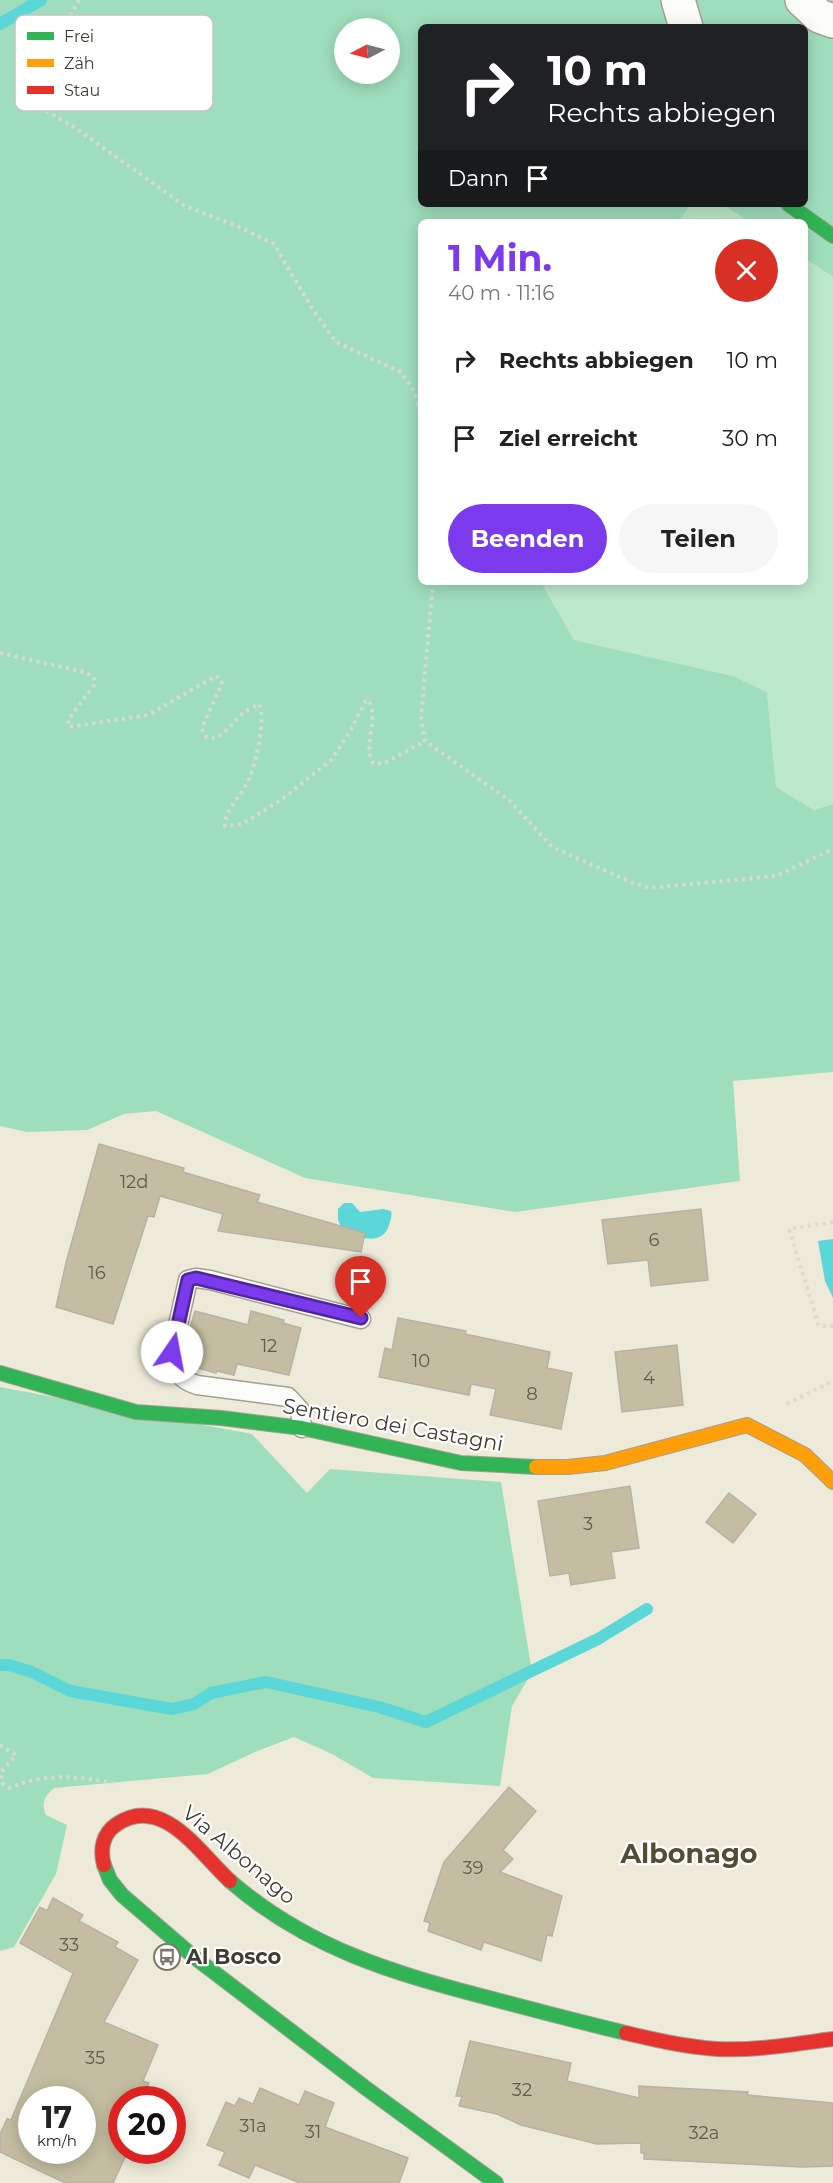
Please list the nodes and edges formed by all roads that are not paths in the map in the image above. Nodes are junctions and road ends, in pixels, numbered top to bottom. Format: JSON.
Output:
{"nodes":[{"id":1,"x":678,"y":0,"type":"edge"},
{"id":2,"x":802,"y":0,"type":"edge"},
{"id":3,"x":833,"y":21,"type":"edge"},
{"id":4,"x":685,"y":24,"type":"edge"},
{"id":5,"x":792,"y":207,"type":"edge"},
{"id":6,"x":833,"y":236,"type":"edge"},
{"id":7,"x":361,"y":1318,"type":"dead end"},
{"id":8,"x":0,"y":1373,"type":"edge"},
{"id":9,"x":302,"y":1428,"type":"junction"},
{"id":10,"x":833,"y":1482,"type":"edge"},
{"id":11,"x":833,"y":2039,"type":"edge"},
{"id":12,"x":496,"y":2183,"type":"edge"}],
"edges":[{"from":1,"to":4,"type":"street"},
{"from":2,"to":3,"type":"street"},
{"from":5,"to":6,"type":"street"},
{"from":7,"to":9,"type":"lane"},
{"from":8,"to":9,"type":"street","name":"Sentiero dei Castagni"},
{"from":9,"to":10,"type":"street","name":"Sentiero dei Castagni"},
{"from":11,"to":12,"type":"street","name":"Via Albonago"}]}
